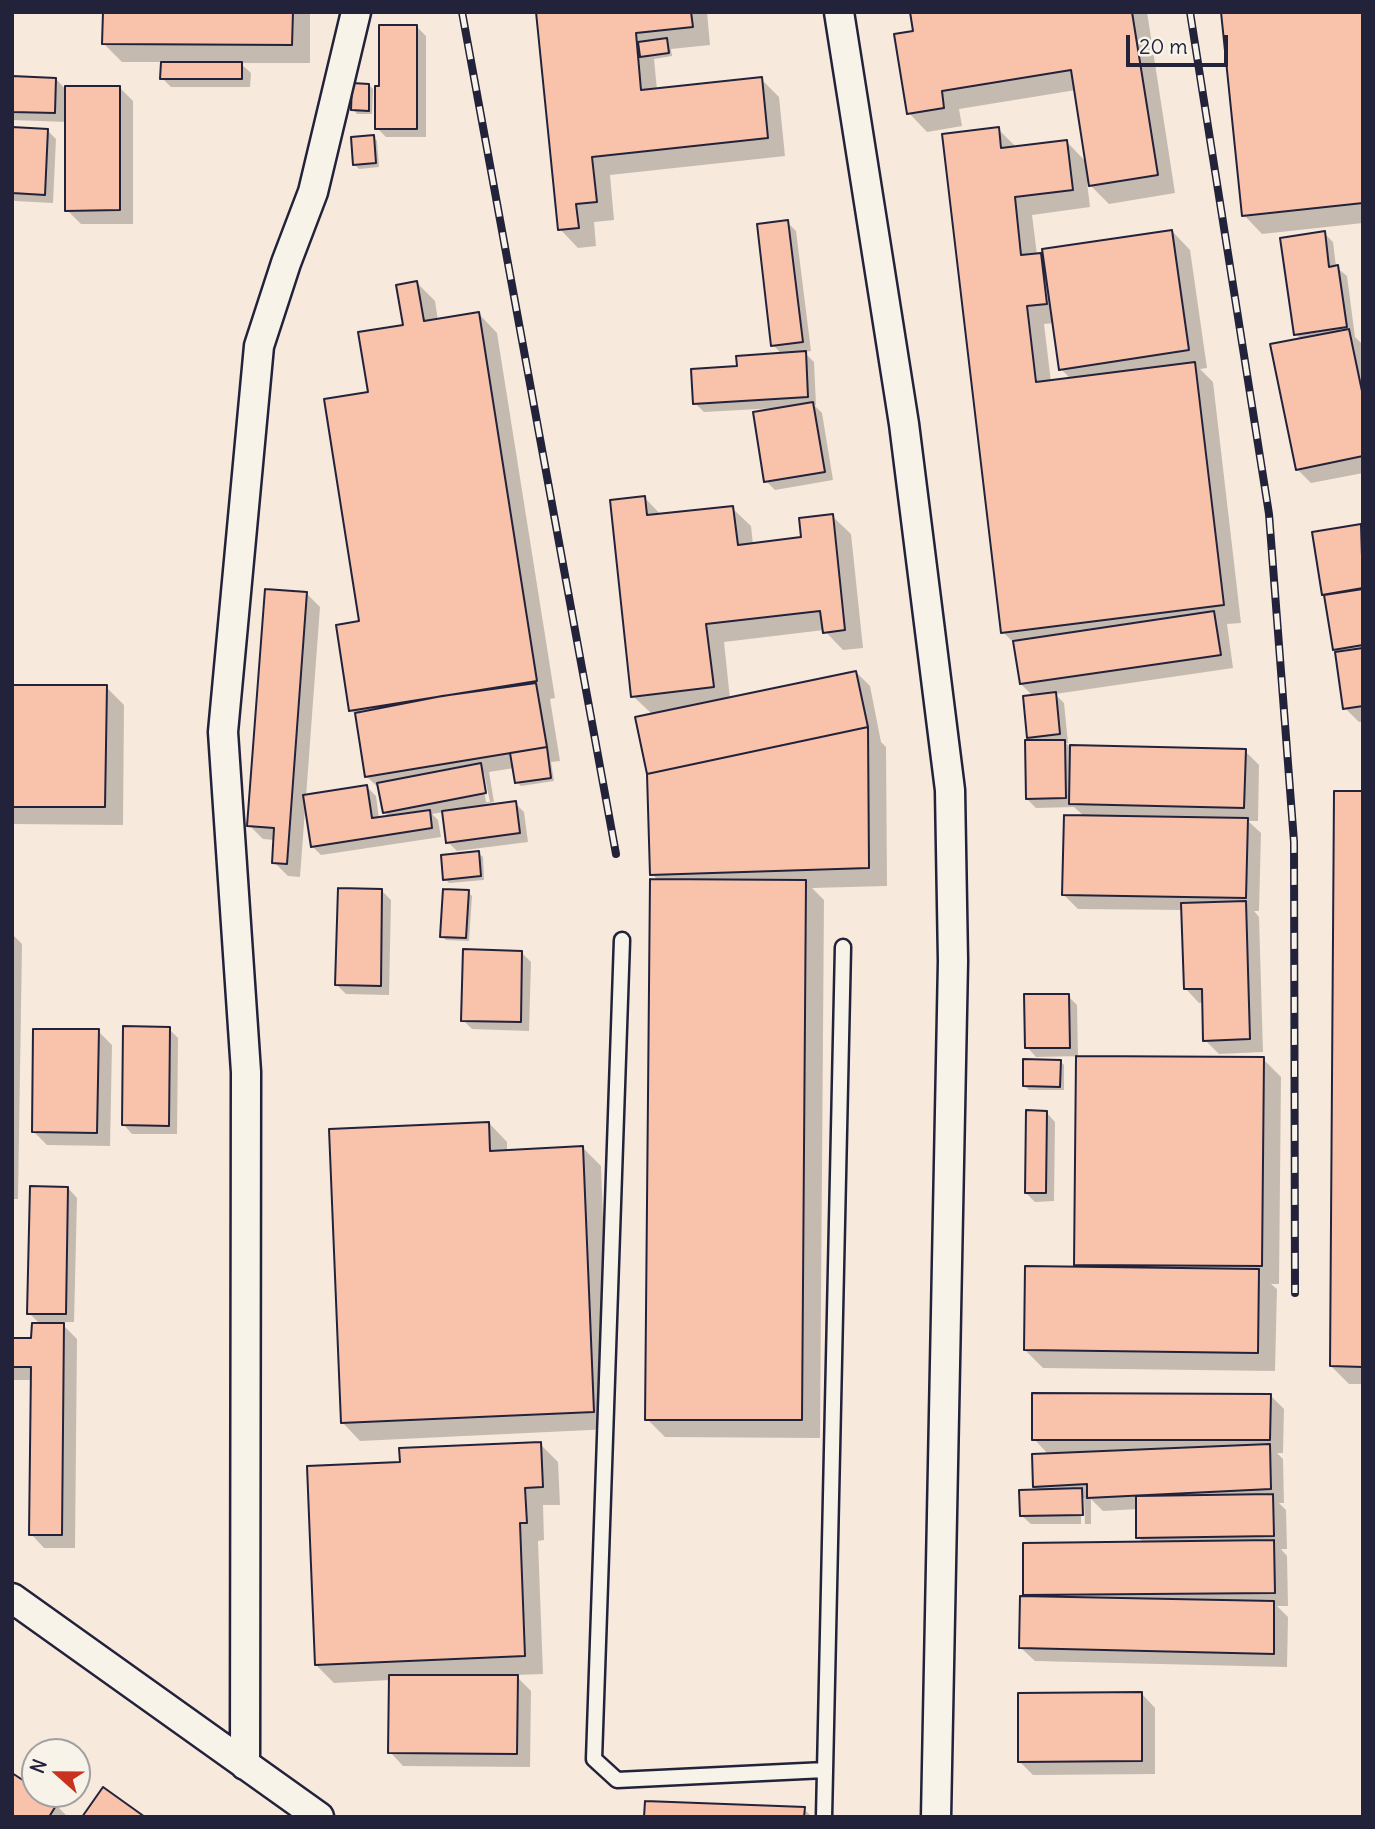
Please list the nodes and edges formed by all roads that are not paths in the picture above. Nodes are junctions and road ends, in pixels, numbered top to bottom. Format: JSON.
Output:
{"nodes":[{"id":1,"x":356,"y":12,"type":"edge"},
{"id":2,"x":839,"y":12,"type":"edge"},
{"id":3,"x":622,"y":940,"type":"dead end"},
{"id":4,"x":843,"y":947,"type":"dead end"},
{"id":5,"x":12,"y":1598,"type":"edge"},
{"id":6,"x":245,"y":1765,"type":"junction"},
{"id":7,"x":825,"y":1770,"type":"junction"},
{"id":8,"x":319,"y":1817,"type":"edge"},
{"id":9,"x":824,"y":1817,"type":"edge"},
{"id":10,"x":936,"y":1817,"type":"edge"}],
"edges":[{"from":1,"to":6,"type":"street"},
{"from":2,"to":10,"type":"street"},
{"from":3,"to":7,"type":"lane"},
{"from":4,"to":7,"type":"lane"},
{"from":5,"to":6,"type":"street"},
{"from":6,"to":8,"type":"street"},
{"from":7,"to":9,"type":"lane"}]}
